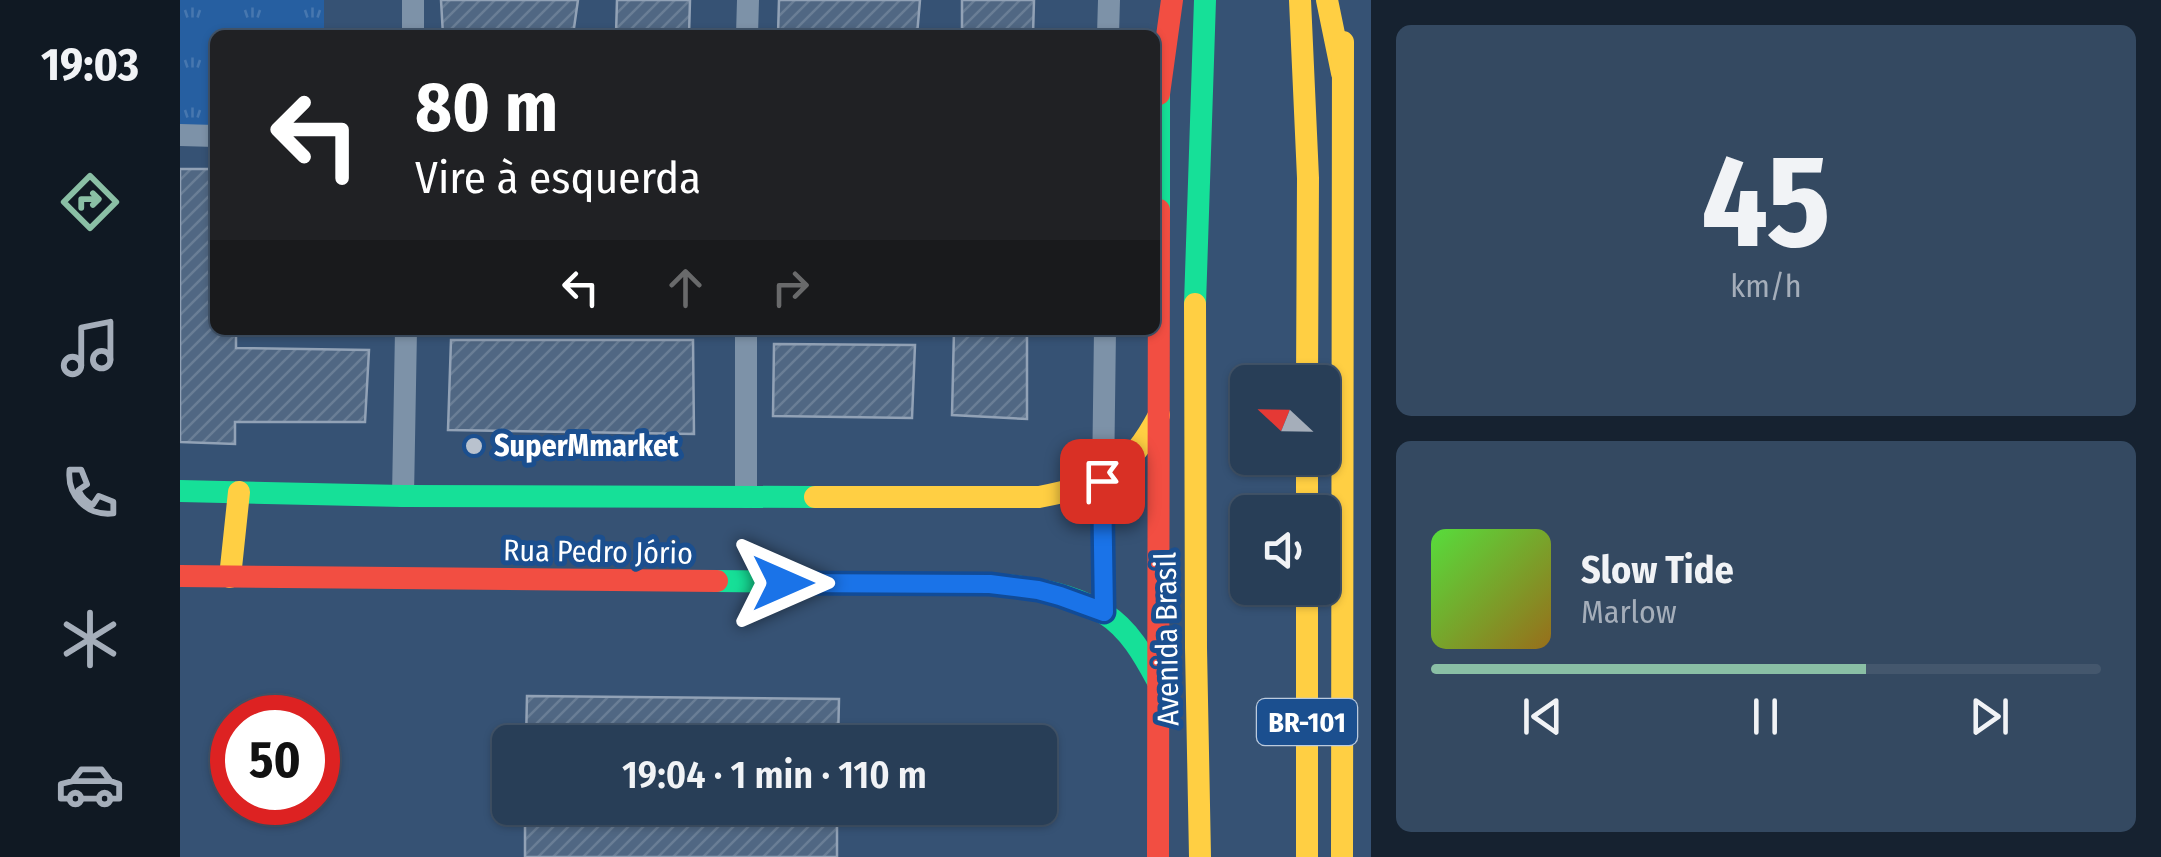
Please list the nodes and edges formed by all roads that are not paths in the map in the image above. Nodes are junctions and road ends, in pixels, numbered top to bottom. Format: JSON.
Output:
{"nodes":[{"id":1,"x":413,"y":0,"type":"edge"},
{"id":2,"x":748,"y":0,"type":"edge"},
{"id":3,"x":1109,"y":0,"type":"edge"},
{"id":4,"x":1158,"y":0,"type":"edge"},
{"id":5,"x":1172,"y":0,"type":"edge"},
{"id":6,"x":1205,"y":0,"type":"edge"},
{"id":7,"x":1300,"y":0,"type":"edge"},
{"id":8,"x":1327,"y":0,"type":"edge"},
{"id":9,"x":1345,"y":0,"type":"edge"},
{"id":10,"x":413,"y":30,"type":"edge"},
{"id":11,"x":747,"y":30,"type":"edge"},
{"id":12,"x":1108,"y":30,"type":"edge"},
{"id":13,"x":1158,"y":30,"type":"edge"},
{"id":14,"x":1342,"y":74,"type":"junction"},
{"id":15,"x":1160,"y":87,"type":"edge"},
{"id":16,"x":180,"y":135,"type":"edge"},
{"id":17,"x":210,"y":136,"type":"edge"},
{"id":18,"x":406,"y":335,"type":"edge"},
{"id":19,"x":746,"y":335,"type":"edge"},
{"id":20,"x":1104,"y":335,"type":"edge"},
{"id":21,"x":1159,"y":335,"type":"edge"},
{"id":22,"x":1307,"y":365,"type":"edge"},
{"id":23,"x":1159,"y":415,"type":"junction"},
{"id":24,"x":1102,"y":481,"type":"junction"},
{"id":25,"x":180,"y":491,"type":"edge"},
{"id":26,"x":239,"y":492,"type":"junction"},
{"id":27,"x":403,"y":496,"type":"junction"},
{"id":28,"x":746,"y":498,"type":"junction"},
{"id":29,"x":180,"y":576,"type":"edge"},
{"id":30,"x":230,"y":577,"type":"junction"},
{"id":31,"x":1306,"y":605,"type":"edge"},
{"id":32,"x":1104,"y":612,"type":"junction"},
{"id":33,"x":1157,"y":680,"type":"junction"},
{"id":34,"x":1158,"y":857,"type":"edge"},
{"id":35,"x":1200,"y":857,"type":"edge"},
{"id":36,"x":1307,"y":857,"type":"edge"},
{"id":37,"x":1342,"y":857,"type":"edge"}],
"edges":[{"from":1,"to":10,"type":"street"},
{"from":2,"to":11,"type":"street"},
{"from":3,"to":12,"type":"street"},
{"from":4,"to":13,"type":"main road"},
{"from":5,"to":15,"type":"main road"},
{"from":6,"to":35,"type":"main road","name":"Avenida Brasil"},
{"from":7,"to":22,"type":"main road"},
{"from":8,"to":14,"type":"main road"},
{"from":9,"to":14,"type":"main road"},
{"from":14,"to":37,"type":"main road"},
{"from":16,"to":17,"type":"street"},
{"from":18,"to":27,"type":"street"},
{"from":19,"to":28,"type":"street"},
{"from":20,"to":24,"type":"street"},
{"from":21,"to":23,"type":"main road","name":"Avenida Brasil"},
{"from":23,"to":24,"type":"main road","name":"Rua Pedro Jório"},
{"from":23,"to":33,"type":"main road","name":"Avenida Brasil"},
{"from":24,"to":28,"type":"main road","name":"Rua Pedro Jório"},
{"from":24,"to":32,"type":"main road"},
{"from":25,"to":26,"type":"main road","name":"Rua Pedro Jório"},
{"from":26,"to":27,"type":"main road","name":"Rua Pedro Jório"},
{"from":26,"to":30,"type":"main road"},
{"from":27,"to":28,"type":"main road","name":"Rua Pedro Jório"},
{"from":29,"to":30,"type":"main road","name":"Rua Pedro Jório"},
{"from":30,"to":32,"type":"main road","name":"Rua Pedro Jório"},
{"from":31,"to":36,"type":"main road","number":"BR-101"},
{"from":32,"to":33,"type":"main road","name":"Rua Pedro Jório"},
{"from":33,"to":34,"type":"main road","name":"Avenida Brasil"}]}
